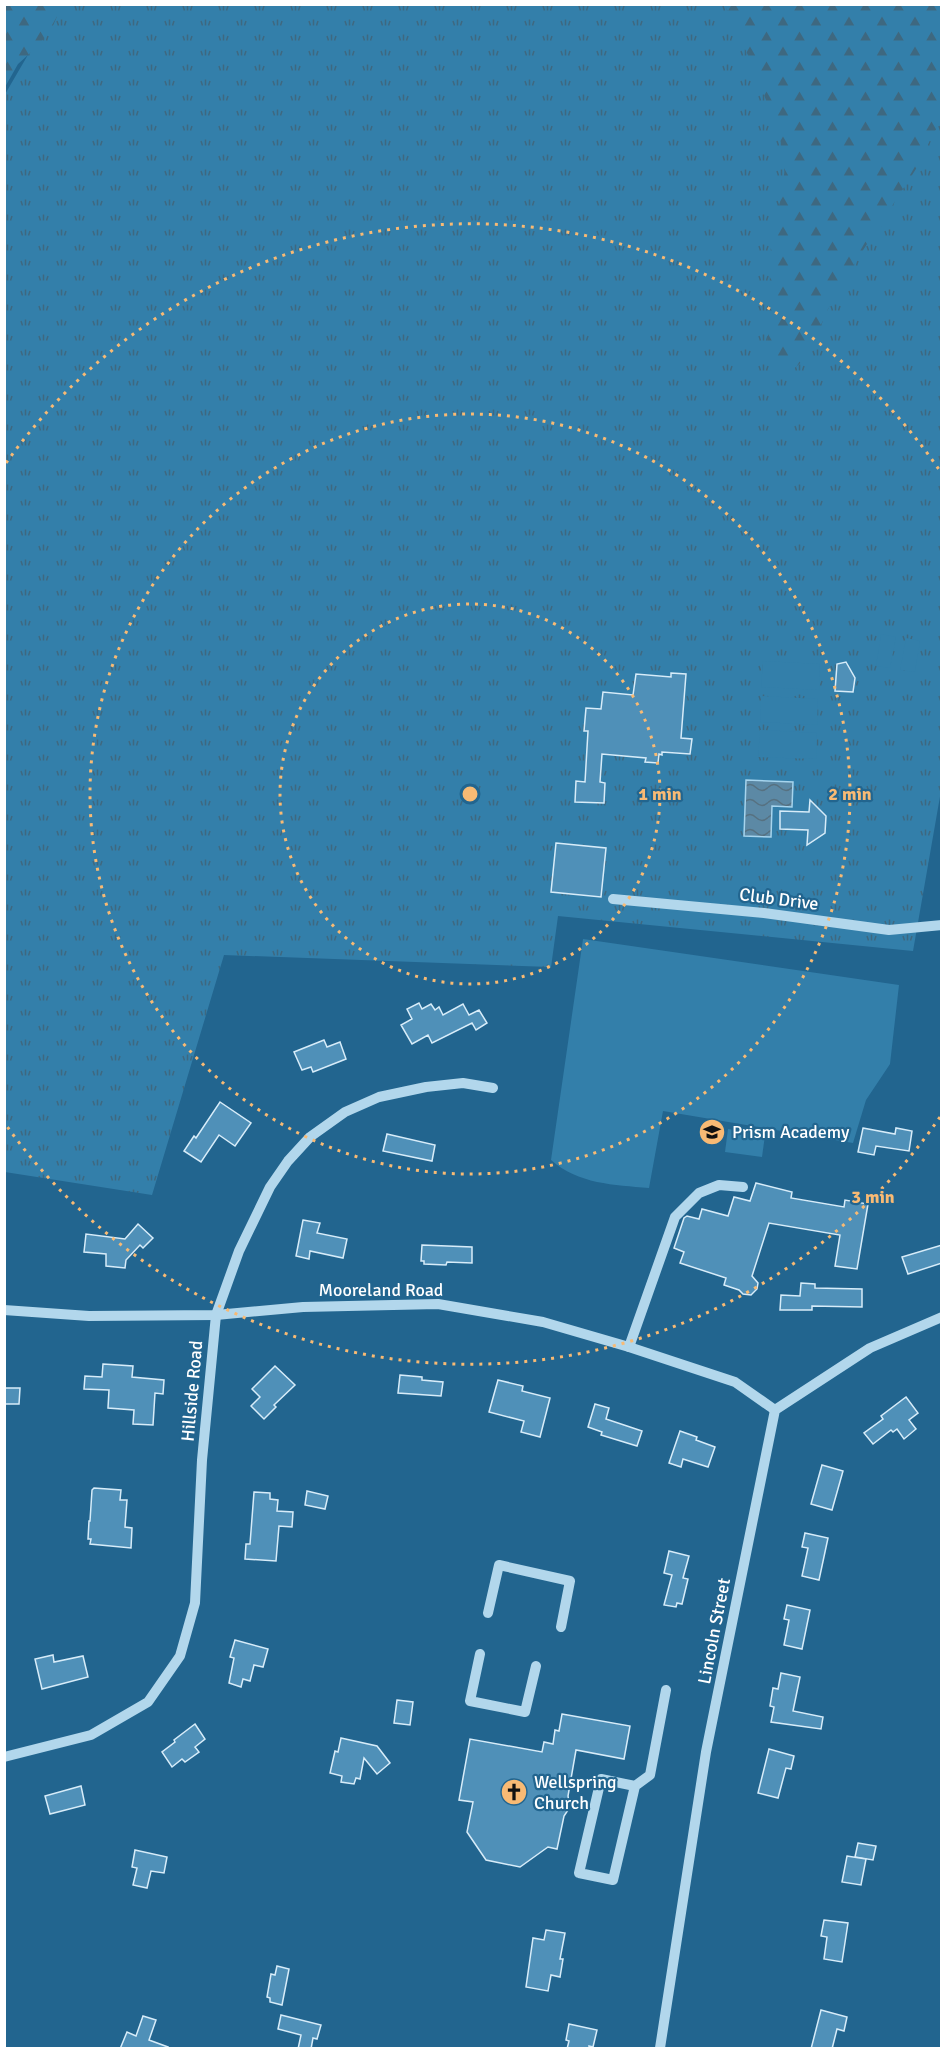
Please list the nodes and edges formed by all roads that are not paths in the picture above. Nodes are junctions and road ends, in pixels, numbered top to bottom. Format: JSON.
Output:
{"nodes":[{"id":1,"x":613,"y":898,"type":"dead end"},
{"id":2,"x":942,"y":925,"type":"edge"},
{"id":3,"x":493,"y":1088,"type":"dead end"},
{"id":4,"x":743,"y":1187,"type":"dead end"},
{"id":5,"x":4,"y":1310,"type":"edge"},
{"id":6,"x":216,"y":1315,"type":"junction"},
{"id":7,"x":942,"y":1317,"type":"edge"},
{"id":8,"x":629,"y":1347,"type":"junction"},
{"id":9,"x":775,"y":1410,"type":"junction"},
{"id":10,"x":488,"y":1613,"type":"dead end"},
{"id":11,"x":561,"y":1627,"type":"dead end"},
{"id":12,"x":480,"y":1654,"type":"dead end"},
{"id":13,"x":536,"y":1666,"type":"dead end"},
{"id":14,"x":666,"y":1690,"type":"dead end"},
{"id":15,"x":4,"y":1757,"type":"edge"},
{"id":16,"x":635,"y":1786,"type":"junction"},
{"id":17,"x":660,"y":2049,"type":"edge"}],
"edges":[{"from":1,"to":2,"type":"street","name":"Club Drive"},
{"from":3,"to":6,"type":"street","name":"Hillside Road"},
{"from":4,"to":8,"type":"street"},
{"from":5,"to":6,"type":"street","name":"Mooreland Road"},
{"from":6,"to":8,"type":"street","name":"Mooreland Road"},
{"from":6,"to":15,"type":"street","name":"Hillside Road"},
{"from":7,"to":9,"type":"street"},
{"from":8,"to":9,"type":"street","name":"Mooreland Road"},
{"from":9,"to":17,"type":"street","name":"Lincoln Street"},
{"from":10,"to":11,"type":"street"},
{"from":12,"to":13,"type":"street"},
{"from":14,"to":16,"type":"street"},
{"from":16,"to":16,"type":"street"}]}
